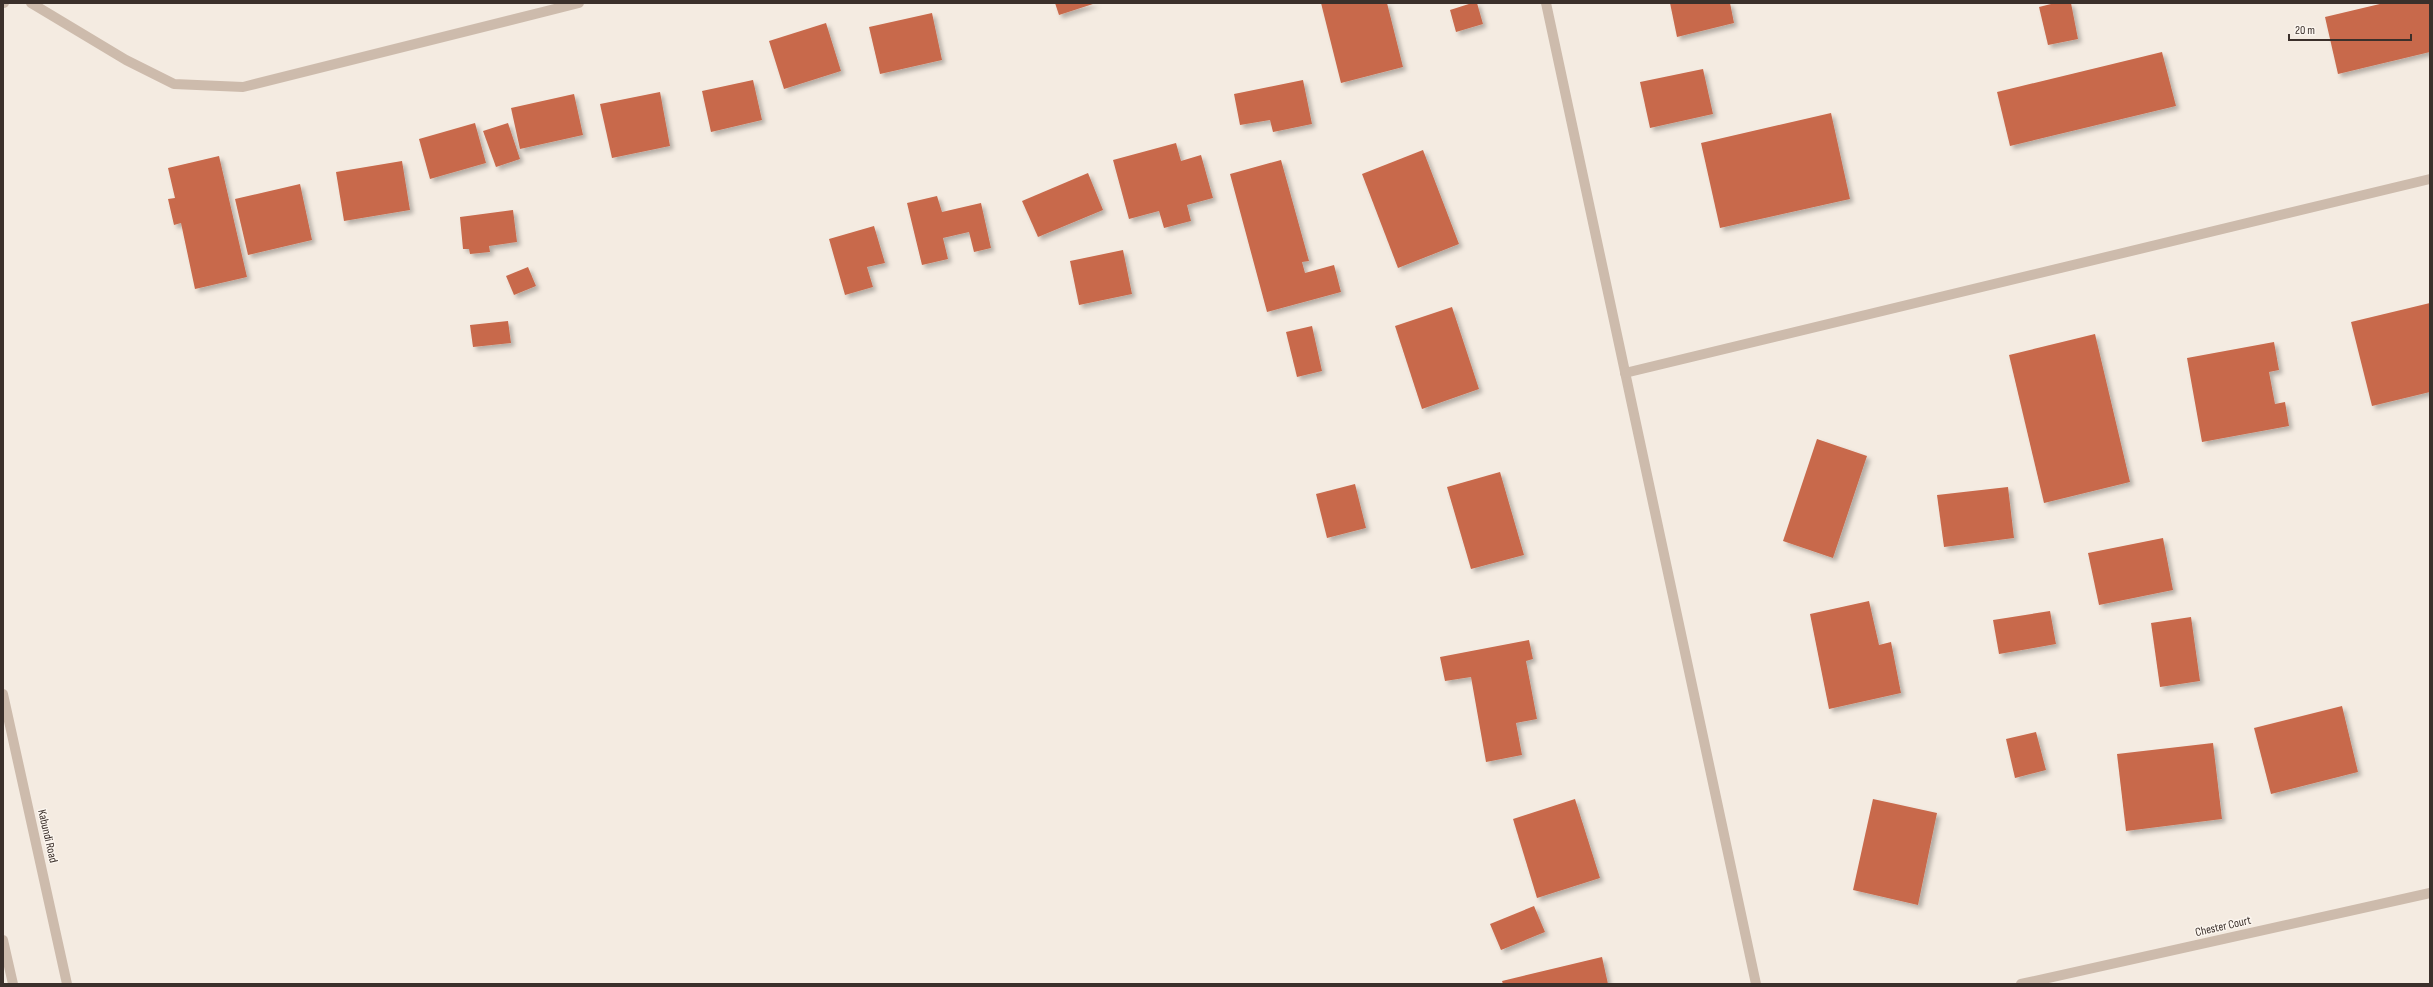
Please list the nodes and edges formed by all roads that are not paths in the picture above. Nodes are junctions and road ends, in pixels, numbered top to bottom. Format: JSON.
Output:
{"nodes":[{"id":1,"x":31,"y":3,"type":"edge"},
{"id":2,"x":579,"y":3,"type":"edge"},
{"id":3,"x":1546,"y":3,"type":"edge"},
{"id":4,"x":2430,"y":179,"type":"edge"},
{"id":5,"x":1625,"y":373,"type":"junction"},
{"id":6,"x":3,"y":694,"type":"edge"},
{"id":7,"x":2430,"y":893,"type":"edge"},
{"id":8,"x":3,"y":940,"type":"edge"},
{"id":9,"x":13,"y":984,"type":"edge"},
{"id":10,"x":67,"y":984,"type":"edge"},
{"id":11,"x":1756,"y":984,"type":"edge"},
{"id":12,"x":2021,"y":984,"type":"edge"}],
"edges":[{"from":1,"to":2,"type":"street"},
{"from":3,"to":5,"type":"street"},
{"from":4,"to":5,"type":"street"},
{"from":5,"to":11,"type":"street"},
{"from":6,"to":10,"type":"street","name":"Kabundi Road"},
{"from":7,"to":12,"type":"street","name":"Chester Court"},
{"from":8,"to":9,"type":"street"}]}
